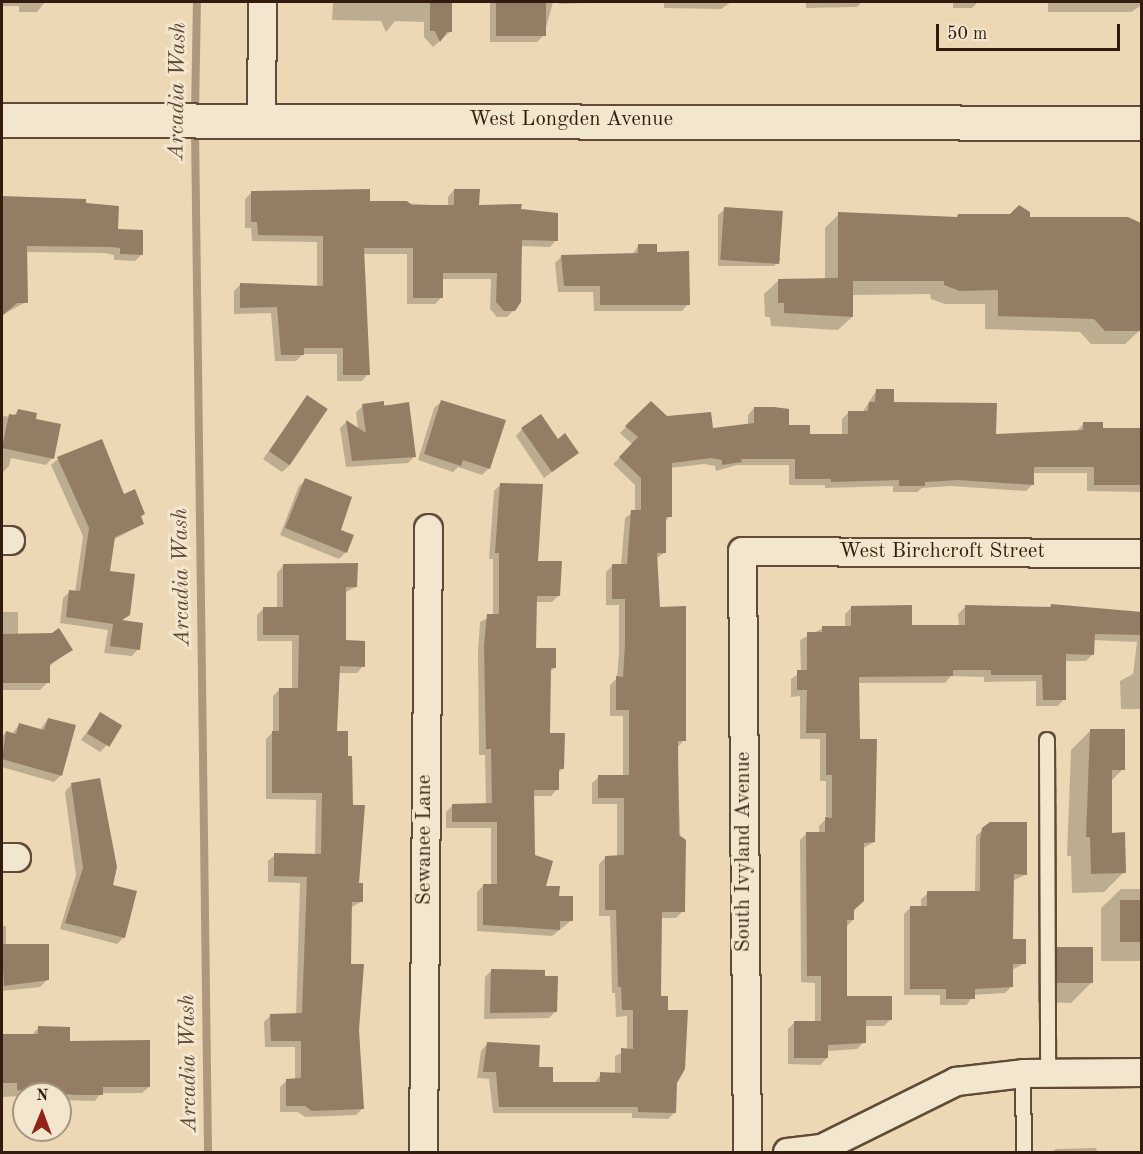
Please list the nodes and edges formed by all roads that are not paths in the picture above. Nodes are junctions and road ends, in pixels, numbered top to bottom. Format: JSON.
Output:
{"nodes":[{"id":1,"x":262,"y":2,"type":"edge"},
{"id":2,"x":261,"y":119,"type":"junction"},
{"id":3,"x":2,"y":120,"type":"edge"},
{"id":4,"x":1142,"y":123,"type":"edge"},
{"id":5,"x":428,"y":528,"type":"dead end"},
{"id":6,"x":742,"y":551,"type":"joint"},
{"id":7,"x":1142,"y":553,"type":"edge"},
{"id":8,"x":1047,"y":740,"type":"dead end"},
{"id":9,"x":1036,"y":1072,"type":"junction"},
{"id":10,"x":1142,"y":1072,"type":"edge"},
{"id":11,"x":423,"y":1152,"type":"edge"},
{"id":12,"x":747,"y":1152,"type":"edge"},
{"id":13,"x":787,"y":1152,"type":"edge"},
{"id":14,"x":1024,"y":1152,"type":"edge"}],
"edges":[{"from":1,"to":2,"type":"street"},
{"from":2,"to":3,"type":"street","name":"West Longden Avenue"},
{"from":2,"to":4,"type":"street","name":"West Longden Avenue"},
{"from":5,"to":11,"type":"street","name":"Sewanee Lane"},
{"from":6,"to":7,"type":"street","name":"West Birchcroft Street"},
{"from":6,"to":12,"type":"street","name":"South Ivyland Avenue"},
{"from":8,"to":9,"type":"lane"},
{"from":9,"to":10,"type":"street"},
{"from":9,"to":13,"type":"street"},
{"from":9,"to":14,"type":"lane"}]}
